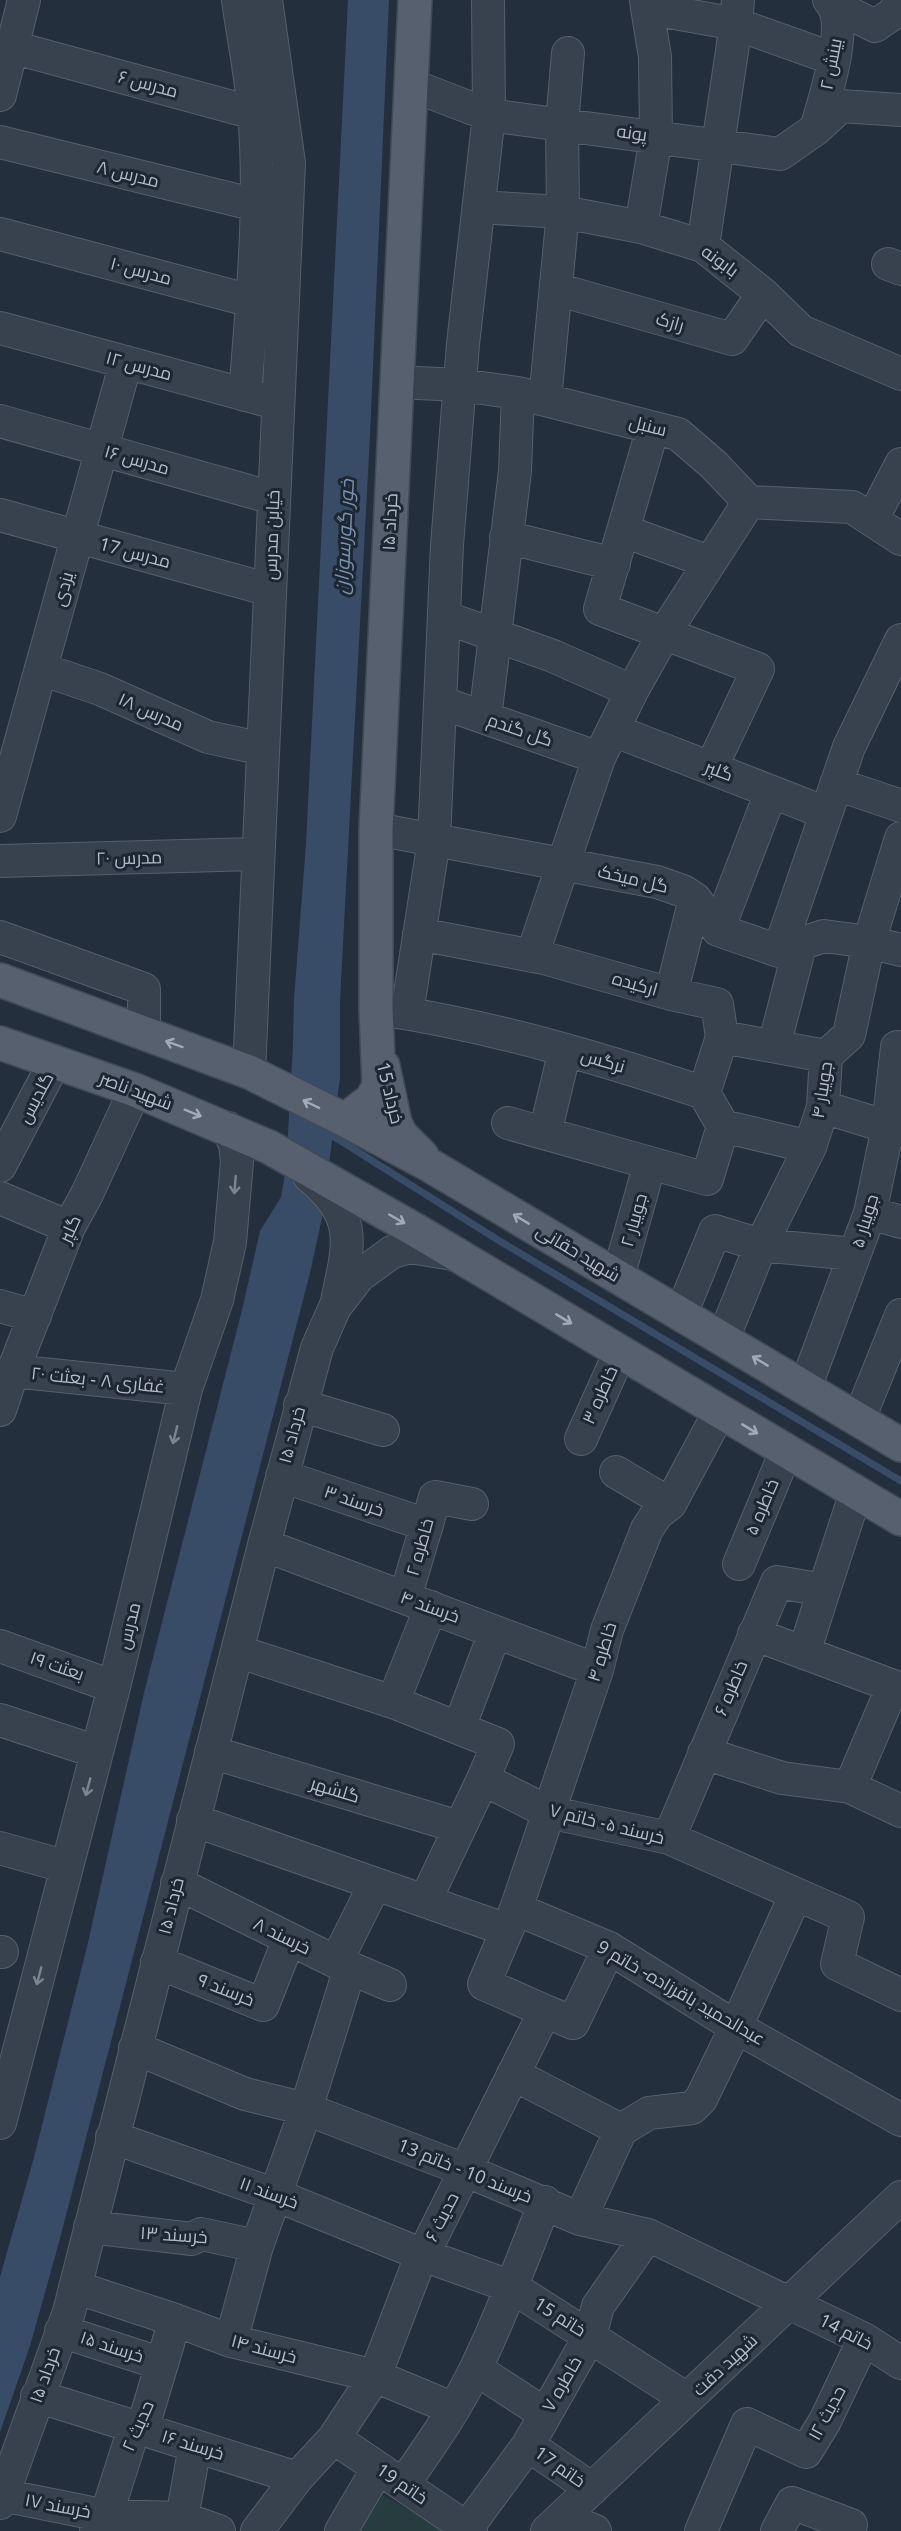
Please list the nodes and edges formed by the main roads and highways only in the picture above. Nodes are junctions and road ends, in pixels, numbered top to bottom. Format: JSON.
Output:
{"nodes":[{"id":1,"x":415,"y":0,"type":"edge"},
{"id":2,"x":4,"y":984,"type":"edge"},
{"id":3,"x":0,"y":1043,"type":"edge"},
{"id":4,"x":378,"y":1043,"type":"junction"},
{"id":5,"x":345,"y":1120,"type":"junction"},
{"id":6,"x":431,"y":1166,"type":"junction"},
{"id":7,"x":900,"y":1443,"type":"edge"},
{"id":8,"x":901,"y":1519,"type":"edge"}],
"edges":[{"from":1,"to":4,"type":"main road","name":"۱۵ خرداد"},
{"from":5,"to":2,"type":"main road","name":"شهید حقانی","one_way":true},
{"from":3,"to":8,"type":"main road","name":"شهید ناصر","one_way":true},
{"from":4,"to":5,"type":"main road"},
{"from":4,"to":6,"type":"main road","name":"15 خرداد"},
{"from":5,"to":6,"type":"main road","name":"شهید حقانی"},
{"from":7,"to":6,"type":"main road","name":"شهید حقانی","one_way":true}]}
